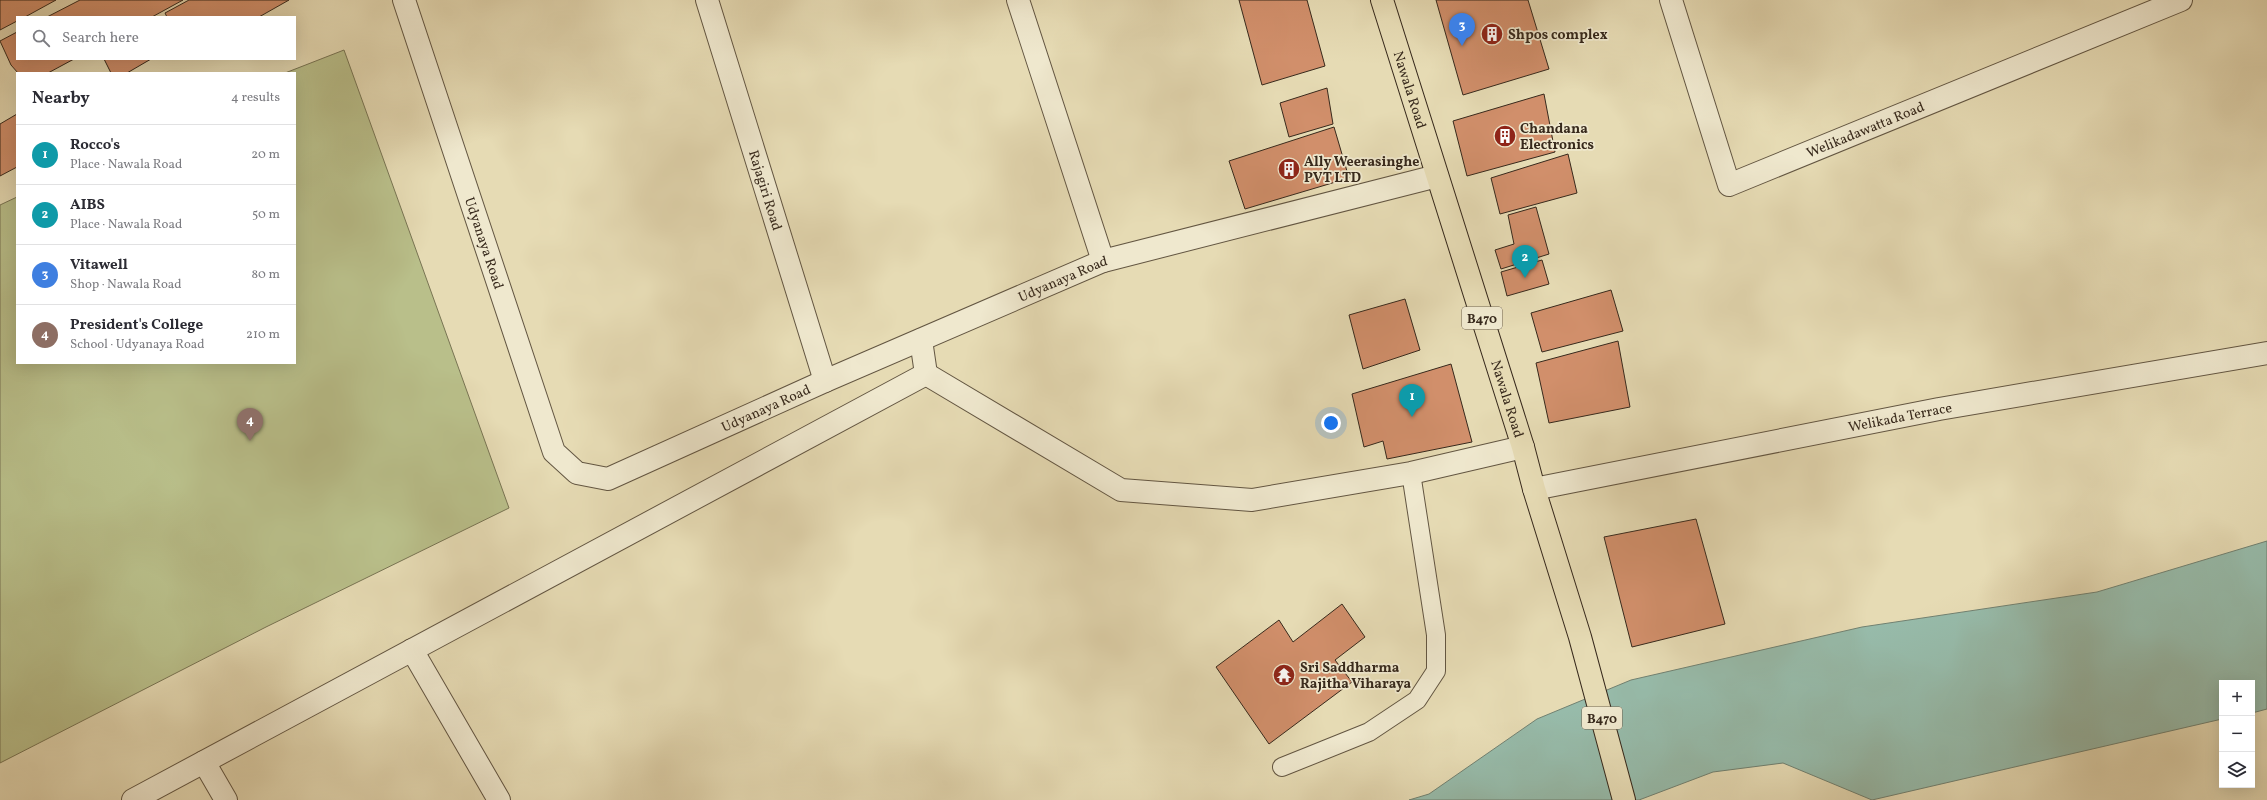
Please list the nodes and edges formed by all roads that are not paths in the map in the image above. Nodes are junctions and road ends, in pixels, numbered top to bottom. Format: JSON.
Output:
{"nodes":[{"id":1,"x":404,"y":0,"type":"edge"},
{"id":2,"x":707,"y":0,"type":"edge"},
{"id":3,"x":1018,"y":0,"type":"edge"},
{"id":4,"x":1382,"y":0,"type":"edge"},
{"id":5,"x":1671,"y":0,"type":"edge"},
{"id":6,"x":2181,"y":0,"type":"edge"},
{"id":7,"x":1437,"y":176,"type":"junction"},
{"id":8,"x":1103,"y":261,"type":"junction"},
{"id":9,"x":921,"y":340,"type":"junction"},
{"id":10,"x":2267,"y":353,"type":"edge"},
{"id":11,"x":926,"y":374,"type":"junction"},
{"id":12,"x":825,"y":381,"type":"junction"},
{"id":13,"x":1523,"y":447,"type":"junction"},
{"id":14,"x":1411,"y":473,"type":"junction"},
{"id":15,"x":1534,"y":489,"type":"junction"},
{"id":16,"x":412,"y":650,"type":"junction"},
{"id":17,"x":204,"y":762,"type":"junction"},
{"id":18,"x":1282,"y":767,"type":"dead end"},
{"id":19,"x":133,"y":800,"type":"edge"},
{"id":20,"x":226,"y":800,"type":"edge"},
{"id":21,"x":499,"y":800,"type":"edge"},
{"id":22,"x":1624,"y":800,"type":"edge"}],
"edges":[{"from":1,"to":12,"type":"street","name":"Udyanaya Road"},
{"from":2,"to":12,"type":"street","name":"Rajagiri Road"},
{"from":3,"to":8,"type":"street"},
{"from":4,"to":7,"type":"main road","name":"Nawala Road","number":"B470"},
{"from":5,"to":6,"type":"street","name":"Welikadawatta Road"},
{"from":7,"to":8,"type":"street","name":"Udyanaya Road"},
{"from":7,"to":13,"type":"main road","name":"Nawala Road","number":"B470"},
{"from":8,"to":9,"type":"street","name":"Udyanaya Road"},
{"from":9,"to":11,"type":"street"},
{"from":9,"to":12,"type":"street","name":"Udyanaya Road"},
{"from":10,"to":15,"type":"street","name":"Welikada Terrace"},
{"from":11,"to":14,"type":"street"},
{"from":11,"to":16,"type":"street"},
{"from":13,"to":14,"type":"street"},
{"from":13,"to":15,"type":"main road","name":"Nawala Road","number":"B470"},
{"from":14,"to":18,"type":"lane"},
{"from":15,"to":22,"type":"main road","name":"Nawala Road","number":"B470"},
{"from":16,"to":17,"type":"street"},
{"from":16,"to":21,"type":"street"},
{"from":17,"to":19,"type":"street"},
{"from":17,"to":20,"type":"street"}]}
